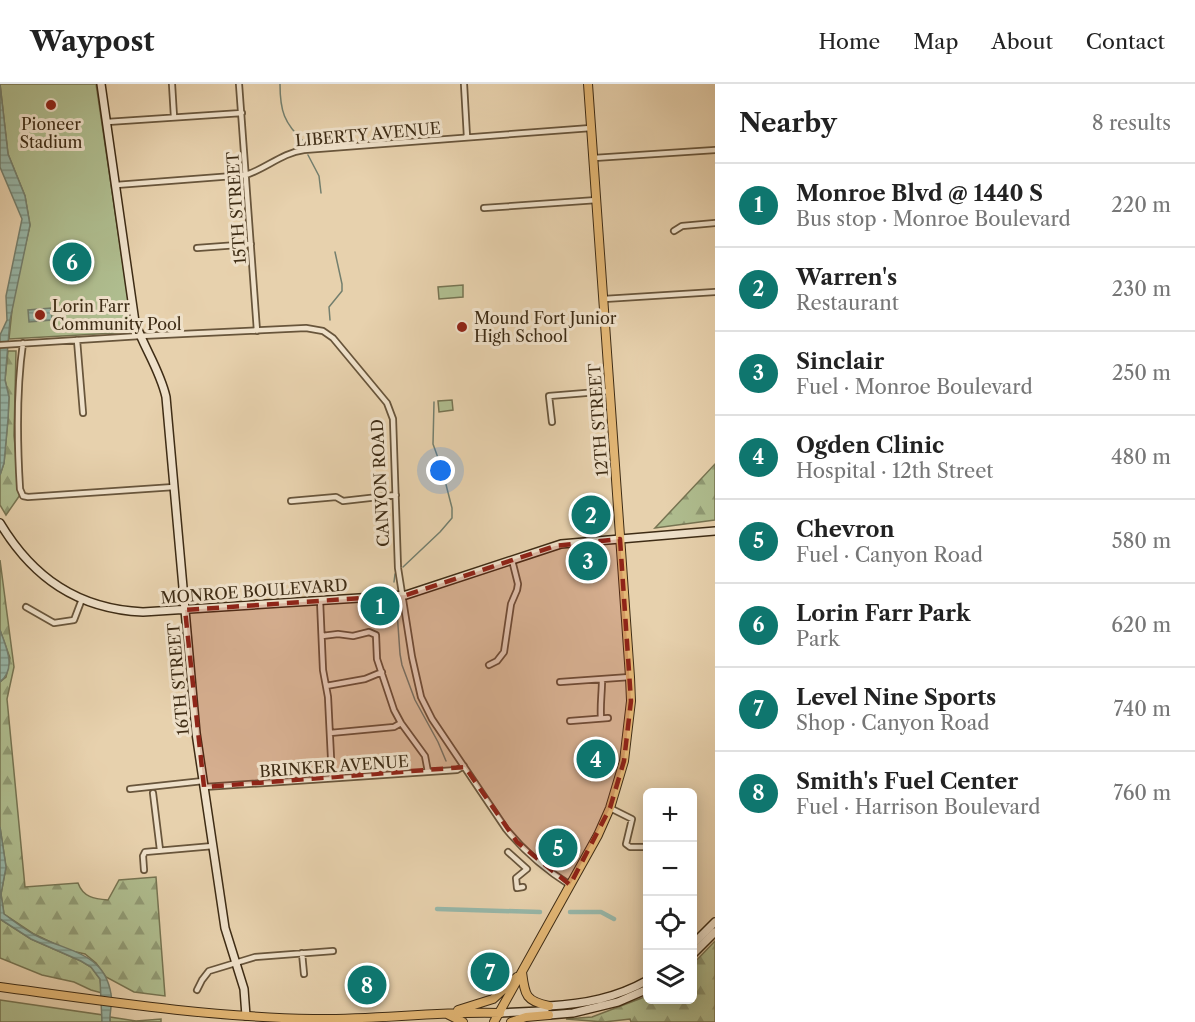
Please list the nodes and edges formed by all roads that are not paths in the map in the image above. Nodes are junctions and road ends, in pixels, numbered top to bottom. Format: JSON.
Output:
{"nodes":[{"id":1,"x":101,"y":84,"type":"edge"},
{"id":2,"x":172,"y":84,"type":"edge"},
{"id":3,"x":239,"y":84,"type":"edge"},
{"id":4,"x":464,"y":84,"type":"edge"},
{"id":5,"x":588,"y":84,"type":"edge"},
{"id":6,"x":242,"y":113,"type":"junction"},
{"id":7,"x":174,"y":117,"type":"junction"},
{"id":8,"x":107,"y":122,"type":"junction"},
{"id":9,"x":591,"y":128,"type":"junction"},
{"id":10,"x":468,"y":137,"type":"junction"},
{"id":11,"x":715,"y":150,"type":"edge"},
{"id":12,"x":594,"y":158,"type":"junction"},
{"id":13,"x":246,"y":175,"type":"junction"},
{"id":14,"x":116,"y":185,"type":"junction"},
{"id":15,"x":597,"y":200,"type":"junction"},
{"id":16,"x":484,"y":208,"type":"dead end"},
{"id":17,"x":715,"y":223,"type":"edge"},
{"id":18,"x":674,"y":231,"type":"dead end"},
{"id":19,"x":251,"y":244,"type":"junction"},
{"id":20,"x":197,"y":248,"type":"dead end"},
{"id":21,"x":715,"y":291,"type":"edge"},
{"id":22,"x":604,"y":299,"type":"junction"},
{"id":23,"x":257,"y":331,"type":"junction"},
{"id":24,"x":140,"y":336,"type":"junction"},
{"id":25,"x":77,"y":340,"type":"junction"},
{"id":26,"x":23,"y":343,"type":"junction"},
{"id":27,"x":0,"y":345,"type":"edge"},
{"id":28,"x":610,"y":391,"type":"junction"},
{"id":29,"x":83,"y":413,"type":"dead end"},
{"id":30,"x":552,"y":422,"type":"dead end"},
{"id":31,"x":174,"y":487,"type":"junction"},
{"id":32,"x":396,"y":495,"type":"junction"},
{"id":33,"x":291,"y":501,"type":"dead end"},
{"id":34,"x":0,"y":523,"type":"edge"},
{"id":35,"x":715,"y":531,"type":"edge"},
{"id":36,"x":620,"y":539,"type":"junction"},
{"id":37,"x":512,"y":560,"type":"junction"},
{"id":38,"x":402,"y":595,"type":"junction"},
{"id":39,"x":82,"y":599,"type":"junction"},
{"id":40,"x":320,"y":600,"type":"junction"},
{"id":41,"x":26,"y":607,"type":"dead end"},
{"id":42,"x":185,"y":610,"type":"junction"},
{"id":43,"x":322,"y":636,"type":"junction"},
{"id":44,"x":489,"y":665,"type":"dead end"},
{"id":45,"x":382,"y":672,"type":"junction"},
{"id":46,"x":630,"y":677,"type":"junction"},
{"id":47,"x":602,"y":680,"type":"junction"},
{"id":48,"x":560,"y":682,"type":"dead end"},
{"id":49,"x":326,"y":686,"type":"junction"},
{"id":50,"x":608,"y":717,"type":"dead end"},
{"id":51,"x":601,"y":718,"type":"junction"},
{"id":52,"x":570,"y":721,"type":"dead end"},
{"id":53,"x":401,"y":723,"type":"junction"},
{"id":54,"x":330,"y":733,"type":"junction"},
{"id":55,"x":464,"y":766,"type":"junction"},
{"id":56,"x":428,"y":772,"type":"junction"},
{"id":57,"x":332,"y":778,"type":"junction"},
{"id":58,"x":204,"y":784,"type":"junction"},
{"id":59,"x":130,"y":789,"type":"dead end"},
{"id":60,"x":153,"y":792,"type":"dead end"},
{"id":61,"x":610,"y":807,"type":"junction"},
{"id":62,"x":213,"y":846,"type":"junction"},
{"id":63,"x":643,"y":847,"type":"edge"},
{"id":64,"x":160,"y":850,"type":"junction"},
{"id":65,"x":508,"y":852,"type":"dead end"},
{"id":66,"x":144,"y":870,"type":"dead end"},
{"id":67,"x":570,"y":885,"type":"junction"},
{"id":68,"x":523,"y":887,"type":"dead end"},
{"id":69,"x":715,"y":922,"type":"edge"},
{"id":70,"x":715,"y":932,"type":"edge"},
{"id":71,"x":697,"y":941,"type":"edge"},
{"id":72,"x":333,"y":951,"type":"dead end"},
{"id":73,"x":697,"y":951,"type":"edge"},
{"id":74,"x":302,"y":953,"type":"junction"},
{"id":75,"x":235,"y":963,"type":"junction"},
{"id":76,"x":522,"y":972,"type":"junction"},
{"id":77,"x":304,"y":974,"type":"dead end"},
{"id":78,"x":643,"y":983,"type":"edge"},
{"id":79,"x":0,"y":987,"type":"edge"},
{"id":80,"x":197,"y":990,"type":"dead end"},
{"id":81,"x":643,"y":991,"type":"edge"},
{"id":82,"x":549,"y":1011,"type":"junction"},
{"id":83,"x":500,"y":1012,"type":"junction"},
{"id":84,"x":446,"y":1013,"type":"junction"},
{"id":85,"x":246,"y":1019,"type":"edge"},
{"id":86,"x":463,"y":1022,"type":"edge"},
{"id":87,"x":494,"y":1022,"type":"edge"},
{"id":88,"x":511,"y":1022,"type":"edge"}],
"edges":[{"from":1,"to":8,"type":"main road"},
{"from":2,"to":7,"type":"street"},
{"from":3,"to":6,"type":"street","name":"15TH STREET"},
{"from":4,"to":10,"type":"street"},
{"from":5,"to":9,"type":"main road","name":"12TH STREET"},
{"from":6,"to":7,"type":"street"},
{"from":6,"to":13,"type":"street","name":"15TH STREET"},
{"from":7,"to":8,"type":"street"},
{"from":8,"to":14,"type":"main road"},
{"from":9,"to":10,"type":"street","name":"LIBERTY AVENUE"},
{"from":9,"to":12,"type":"main road","name":"12TH STREET"},
{"from":10,"to":13,"type":"street","name":"LIBERTY AVENUE"},
{"from":11,"to":12,"type":"street"},
{"from":12,"to":15,"type":"main road","name":"12TH STREET"},
{"from":13,"to":14,"type":"street","name":"LIBERTY AVENUE"},
{"from":13,"to":19,"type":"street","name":"15TH STREET"},
{"from":14,"to":24,"type":"main road"},
{"from":15,"to":16,"type":"street"},
{"from":15,"to":22,"type":"main road","name":"12TH STREET"},
{"from":17,"to":18,"type":"street"},
{"from":19,"to":20,"type":"street"},
{"from":19,"to":23,"type":"street","name":"15TH STREET"},
{"from":21,"to":22,"type":"street"},
{"from":22,"to":28,"type":"main road","name":"12TH STREET"},
{"from":23,"to":24,"type":"street","name":"CANYON ROAD"},
{"from":23,"to":32,"type":"street","name":"CANYON ROAD"},
{"from":24,"to":25,"type":"street","name":"CANYON ROAD"},
{"from":24,"to":31,"type":"main road","name":"16TH STREET"},
{"from":25,"to":26,"type":"street","name":"CANYON ROAD"},
{"from":25,"to":29,"type":"street"},
{"from":26,"to":27,"type":"street","name":"CANYON ROAD"},
{"from":26,"to":31,"type":"street"},
{"from":28,"to":30,"type":"street"},
{"from":28,"to":36,"type":"main road","name":"12TH STREET"},
{"from":31,"to":42,"type":"main road","name":"16TH STREET"},
{"from":32,"to":33,"type":"street"},
{"from":32,"to":38,"type":"street","name":"CANYON ROAD"},
{"from":34,"to":39,"type":"main road","name":"MONROE BOULEVARD"},
{"from":35,"to":36,"type":"main road","name":"MONROE BOULEVARD"},
{"from":36,"to":37,"type":"main road","name":"MONROE BOULEVARD"},
{"from":36,"to":46,"type":"main road","name":"12TH STREET"},
{"from":37,"to":38,"type":"main road","name":"MONROE BOULEVARD"},
{"from":37,"to":44,"type":"street"},
{"from":38,"to":40,"type":"main road","name":"MONROE BOULEVARD"},
{"from":38,"to":55,"type":"street","name":"CANYON ROAD"},
{"from":39,"to":41,"type":"street"},
{"from":39,"to":42,"type":"main road","name":"MONROE BOULEVARD"},
{"from":40,"to":42,"type":"main road","name":"MONROE BOULEVARD"},
{"from":40,"to":43,"type":"street"},
{"from":42,"to":58,"type":"main road","name":"16TH STREET"},
{"from":43,"to":45,"type":"street"},
{"from":43,"to":49,"type":"street"},
{"from":45,"to":49,"type":"street"},
{"from":45,"to":53,"type":"street"},
{"from":46,"to":47,"type":"street"},
{"from":46,"to":61,"type":"main road","name":"12TH STREET"},
{"from":47,"to":48,"type":"street"},
{"from":47,"to":51,"type":"street"},
{"from":49,"to":54,"type":"street"},
{"from":50,"to":51,"type":"street"},
{"from":51,"to":52,"type":"street"},
{"from":53,"to":54,"type":"street"},
{"from":53,"to":56,"type":"street"},
{"from":54,"to":57,"type":"street"},
{"from":55,"to":56,"type":"street","name":"BRINKER AVENUE"},
{"from":55,"to":67,"type":"street","name":"CANYON ROAD"},
{"from":56,"to":57,"type":"street","name":"BRINKER AVENUE"},
{"from":57,"to":58,"type":"street","name":"BRINKER AVENUE"},
{"from":58,"to":59,"type":"street","name":"BRINKER AVENUE"},
{"from":58,"to":62,"type":"main road","name":"16TH STREET"},
{"from":60,"to":64,"type":"street"},
{"from":61,"to":63,"type":"street"},
{"from":61,"to":67,"type":"main road","name":"12TH STREET"},
{"from":62,"to":64,"type":"street"},
{"from":62,"to":75,"type":"main road","name":"16TH STREET"},
{"from":64,"to":66,"type":"street"},
{"from":65,"to":68,"type":"street"},
{"from":67,"to":76,"type":"main road"},
{"from":69,"to":71,"type":"main road"},
{"from":70,"to":73,"type":"main road"},
{"from":72,"to":74,"type":"street"},
{"from":74,"to":75,"type":"street"},
{"from":74,"to":77,"type":"street"},
{"from":75,"to":80,"type":"street"},
{"from":75,"to":85,"type":"main road","name":"16TH STREET"},
{"from":76,"to":82,"type":"main road"},
{"from":76,"to":83,"type":"main road"},
{"from":76,"to":84,"type":"main road"},
{"from":78,"to":82,"type":"main road"},
{"from":79,"to":85,"type":"main road"},
{"from":81,"to":82,"type":"main road"},
{"from":82,"to":83,"type":"main road"},
{"from":82,"to":88,"type":"main road"},
{"from":83,"to":84,"type":"main road"},
{"from":83,"to":87,"type":"main road"},
{"from":84,"to":85,"type":"main road"},
{"from":84,"to":86,"type":"main road"}]}
